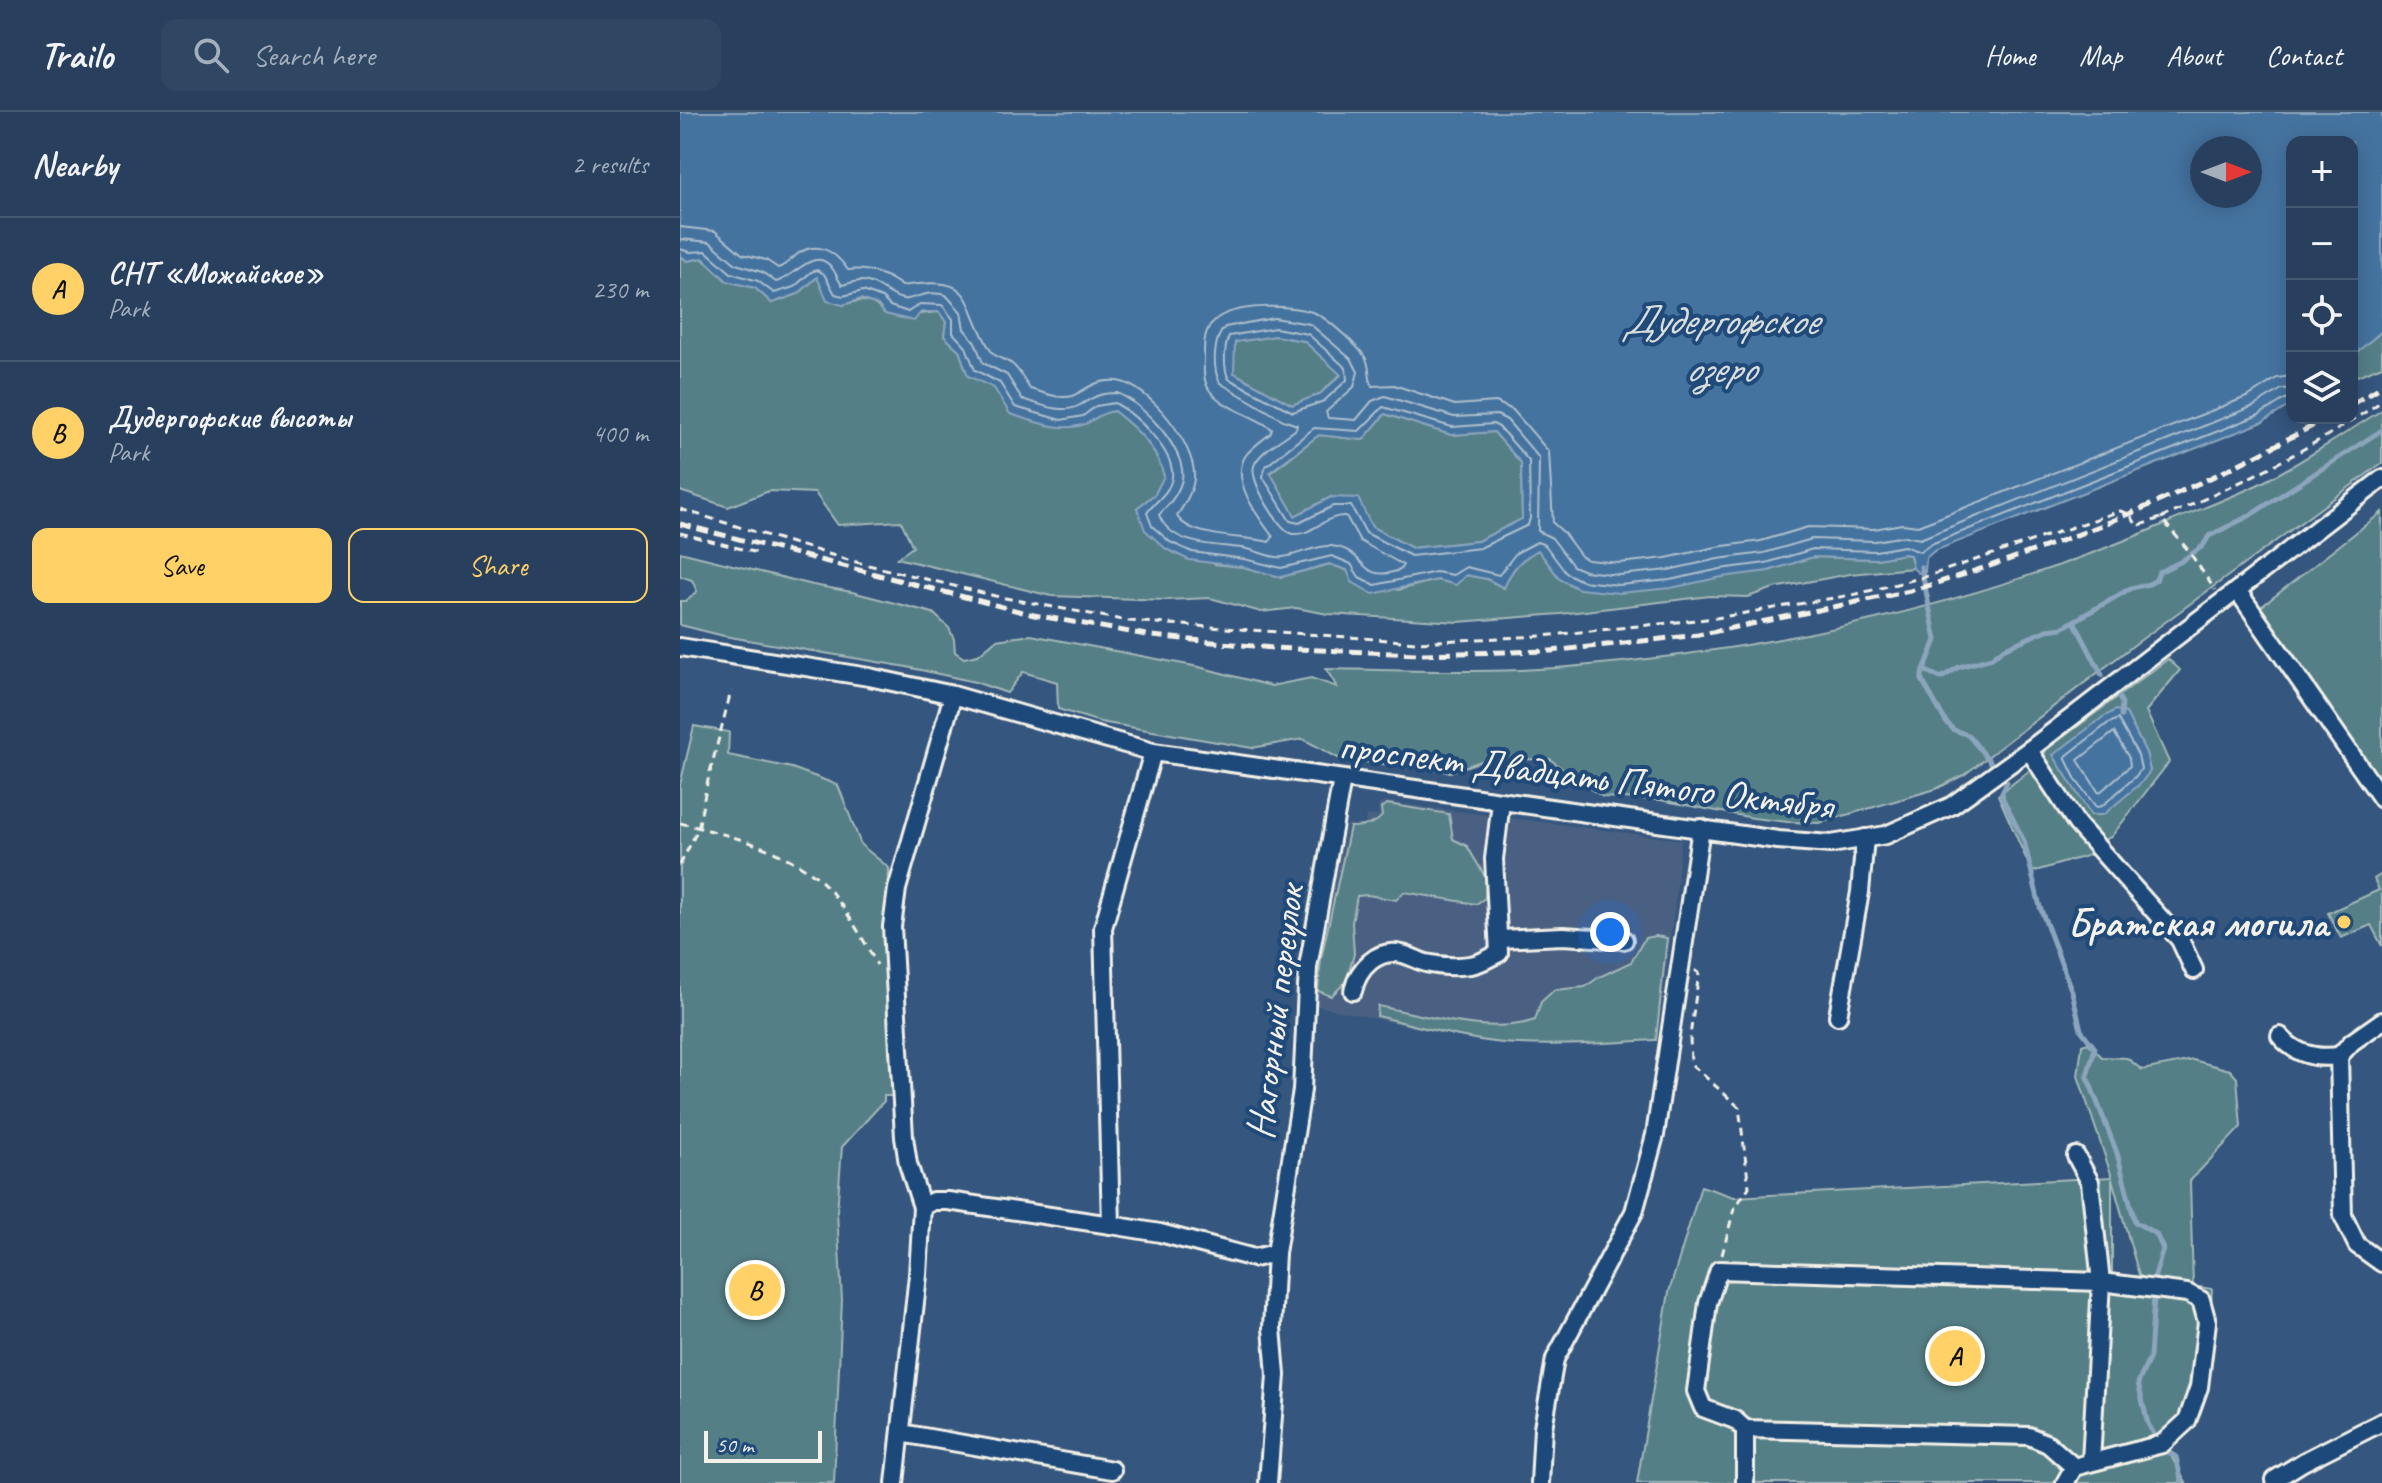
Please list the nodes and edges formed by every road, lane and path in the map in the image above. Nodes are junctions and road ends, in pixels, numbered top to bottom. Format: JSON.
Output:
{"nodes":[{"id":1,"x":2382,"y":401,"type":"edge"},
{"id":2,"x":2382,"y":479,"type":"edge"},
{"id":3,"x":680,"y":509,"type":"edge"},
{"id":4,"x":2161,"y":518,"type":"junction"},
{"id":5,"x":680,"y":533,"type":"edge"},
{"id":6,"x":761,"y":554,"type":"dead end"},
{"id":7,"x":2237,"y":590,"type":"junction"},
{"id":8,"x":2222,"y":601,"type":"junction"},
{"id":9,"x":680,"y":647,"type":"edge"},
{"id":10,"x":731,"y":691,"type":"dead end"},
{"id":11,"x":953,"y":695,"type":"junction"},
{"id":12,"x":2029,"y":750,"type":"junction"},
{"id":13,"x":1153,"y":752,"type":"junction"},
{"id":14,"x":1342,"y":779,"type":"junction"},
{"id":15,"x":2382,"y":799,"type":"edge"},
{"id":16,"x":1501,"y":802,"type":"junction"},
{"id":17,"x":680,"y":823,"type":"edge"},
{"id":18,"x":1701,"y":828,"type":"junction"},
{"id":19,"x":698,"y":829,"type":"junction"},
{"id":20,"x":1865,"y":838,"type":"junction"},
{"id":21,"x":680,"y":865,"type":"edge"},
{"id":22,"x":1501,"y":939,"type":"junction"},
{"id":23,"x":1624,"y":940,"type":"dead end"},
{"id":24,"x":1683,"y":959,"type":"junction"},
{"id":25,"x":2194,"y":970,"type":"dead end"},
{"id":26,"x":883,"y":976,"type":"dead end"},
{"id":27,"x":1353,"y":991,"type":"dead end"},
{"id":28,"x":1838,"y":1016,"type":"dead end"},
{"id":29,"x":2382,"y":1021,"type":"edge"},
{"id":30,"x":2280,"y":1036,"type":"dead end"},
{"id":31,"x":2339,"y":1056,"type":"junction"},
{"id":32,"x":2076,"y":1156,"type":"dead end"},
{"id":33,"x":922,"y":1207,"type":"junction"},
{"id":34,"x":1111,"y":1225,"type":"junction"},
{"id":35,"x":1276,"y":1253,"type":"junction"},
{"id":36,"x":2382,"y":1263,"type":"edge"},
{"id":37,"x":1719,"y":1270,"type":"junction"},
{"id":38,"x":2101,"y":1282,"type":"junction"},
{"id":39,"x":2382,"y":1422,"type":"edge"},
{"id":40,"x":1745,"y":1429,"type":"junction"},
{"id":41,"x":901,"y":1433,"type":"junction"},
{"id":42,"x":2091,"y":1462,"type":"junction"},
{"id":43,"x":2074,"y":1467,"type":"junction"},
{"id":44,"x":1112,"y":1470,"type":"dead end"},
{"id":45,"x":895,"y":1483,"type":"edge"},
{"id":46,"x":1268,"y":1483,"type":"edge"},
{"id":47,"x":1540,"y":1483,"type":"edge"},
{"id":48,"x":1745,"y":1483,"type":"edge"},
{"id":49,"x":2065,"y":1483,"type":"edge"},
{"id":50,"x":2275,"y":1483,"type":"edge"}],
"edges":[{"from":1,"to":4,"type":"path"},
{"from":2,"to":7,"type":"street","name":"проспект Двадцать Пятого Октября"},
{"from":3,"to":4,"type":"path"},
{"from":4,"to":8,"type":"path"},
{"from":5,"to":6,"type":"path"},
{"from":7,"to":8,"type":"street","name":"проспект Двадцать Пятого Октября"},
{"from":7,"to":15,"type":"street"},
{"from":8,"to":12,"type":"street","name":"проспект Двадцать Пятого Октября"},
{"from":9,"to":11,"type":"street","name":"проспект Двадцать Пятого Октября"},
{"from":10,"to":19,"type":"path"},
{"from":11,"to":13,"type":"street","name":"проспект Двадцать Пятого Октября"},
{"from":11,"to":33,"type":"street"},
{"from":12,"to":20,"type":"street","name":"проспект Двадцать Пятого Октября"},
{"from":12,"to":25,"type":"street"},
{"from":13,"to":14,"type":"street","name":"проспект Двадцать Пятого Октября"},
{"from":13,"to":34,"type":"street"},
{"from":14,"to":16,"type":"street","name":"проспект Двадцать Пятого Октября"},
{"from":14,"to":35,"type":"street","name":"Нагорный переулок"},
{"from":16,"to":18,"type":"street","name":"проспект Двадцать Пятого Октября"},
{"from":16,"to":22,"type":"street"},
{"from":17,"to":19,"type":"path"},
{"from":18,"to":20,"type":"street","name":"проспект Двадцать Пятого Октября"},
{"from":18,"to":24,"type":"street"},
{"from":19,"to":21,"type":"path"},
{"from":19,"to":26,"type":"path"},
{"from":20,"to":28,"type":"street"},
{"from":22,"to":23,"type":"street"},
{"from":22,"to":27,"type":"street"},
{"from":24,"to":37,"type":"path"},
{"from":24,"to":47,"type":"street"},
{"from":29,"to":31,"type":"street"},
{"from":30,"to":31,"type":"street"},
{"from":31,"to":36,"type":"street"},
{"from":32,"to":38,"type":"street"},
{"from":33,"to":34,"type":"street"},
{"from":33,"to":41,"type":"street"},
{"from":34,"to":35,"type":"street"},
{"from":35,"to":46,"type":"street","name":"Нагорный переулок"},
{"from":37,"to":38,"type":"street"},
{"from":37,"to":40,"type":"street"},
{"from":38,"to":42,"type":"street"},
{"from":38,"to":42,"type":"street"},
{"from":39,"to":50,"type":"street"},
{"from":40,"to":43,"type":"street"},
{"from":40,"to":48,"type":"street"},
{"from":41,"to":44,"type":"street"},
{"from":41,"to":45,"type":"street"},
{"from":42,"to":43,"type":"street"},
{"from":43,"to":49,"type":"street"}]}
